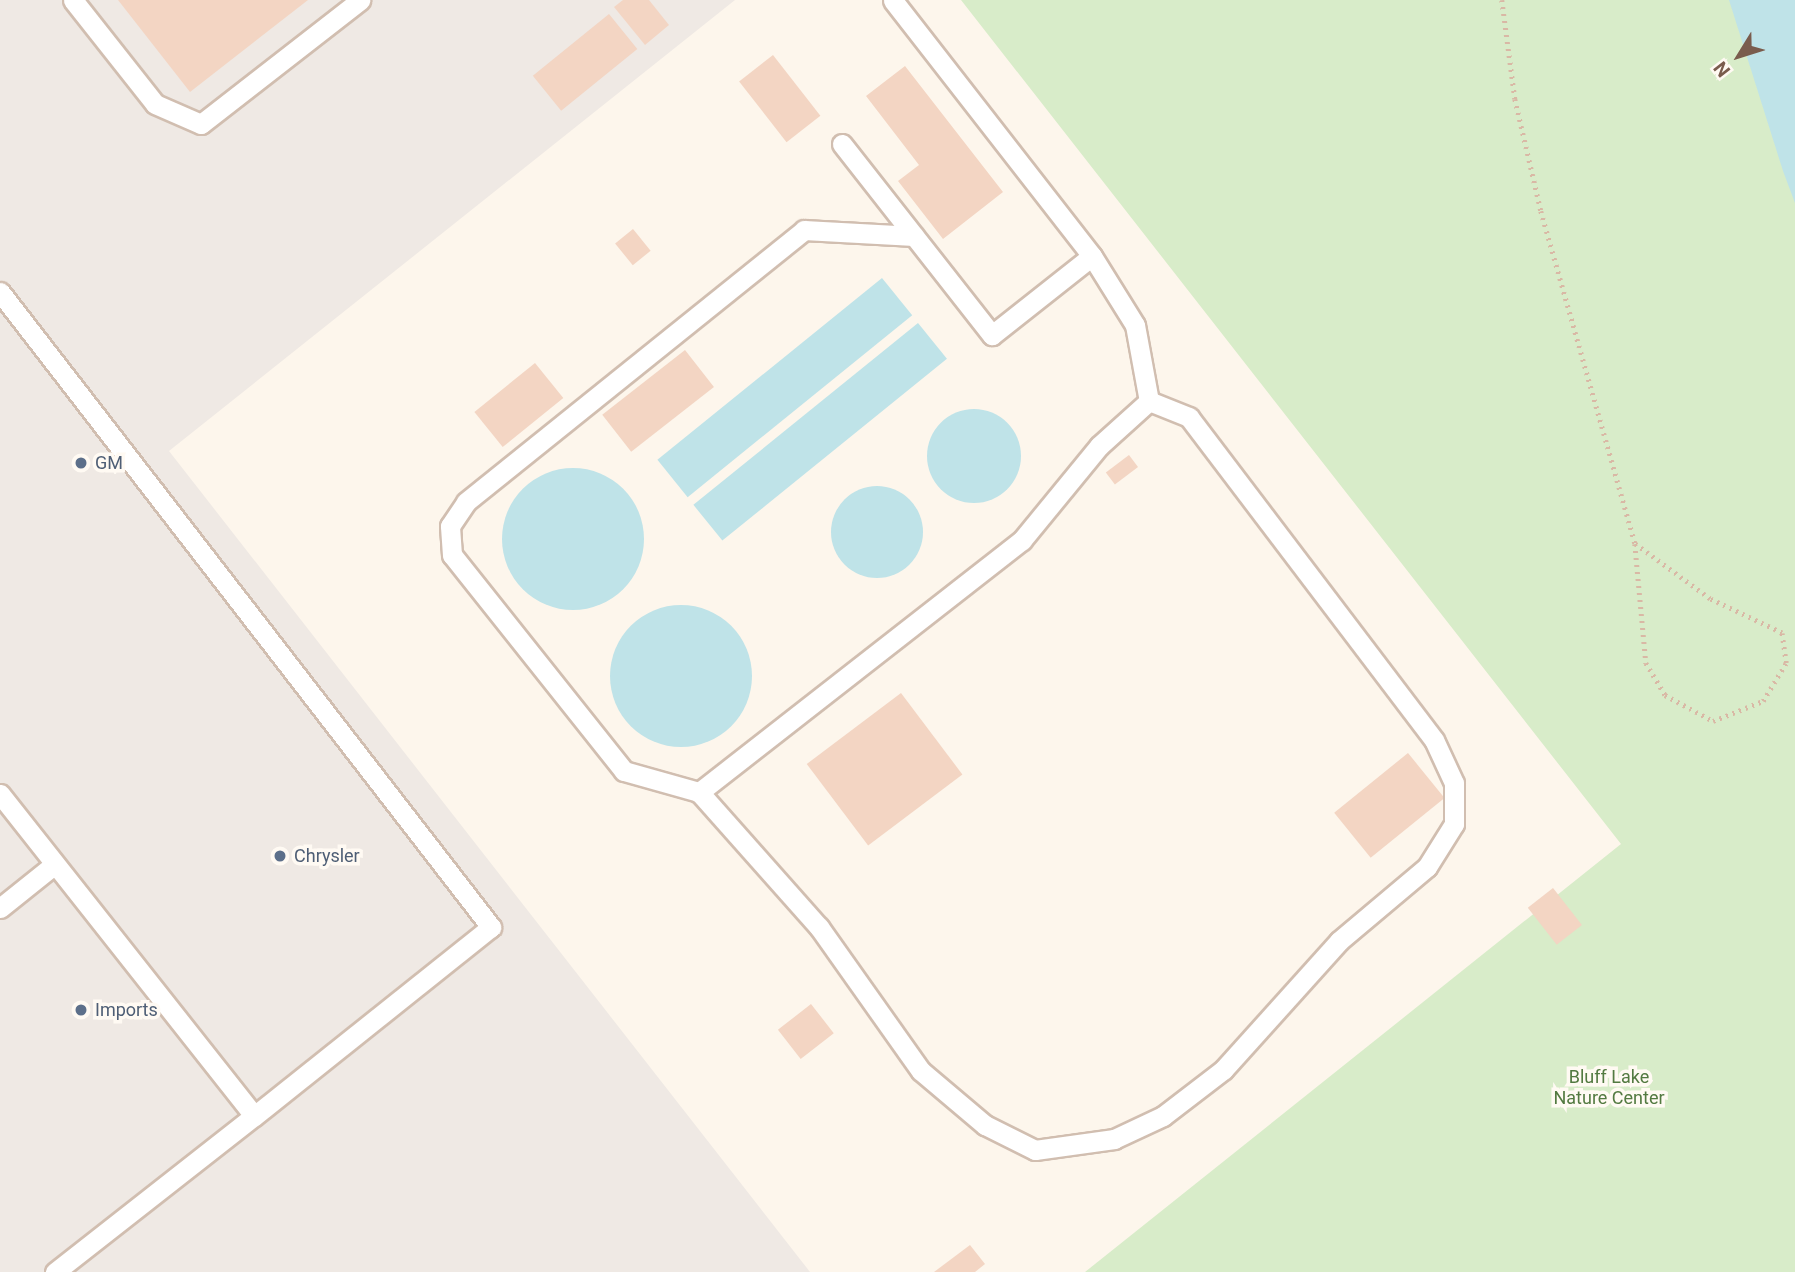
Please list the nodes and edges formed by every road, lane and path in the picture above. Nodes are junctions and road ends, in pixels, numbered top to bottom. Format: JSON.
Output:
{"nodes":[{"id":1,"x":73,"y":0,"type":"edge"},
{"id":2,"x":360,"y":0,"type":"edge"},
{"id":3,"x":893,"y":0,"type":"edge"},
{"id":4,"x":1502,"y":0,"type":"edge"},
{"id":5,"x":842,"y":144,"type":"dead end"},
{"id":6,"x":914,"y":236,"type":"junction"},
{"id":7,"x":1092,"y":256,"type":"junction"},
{"id":8,"x":0,"y":292,"type":"edge"},
{"id":9,"x":1149,"y":401,"type":"junction"},
{"id":10,"x":1635,"y":544,"type":"junction"},
{"id":11,"x":699,"y":792,"type":"junction"},
{"id":12,"x":0,"y":794,"type":"edge"},
{"id":13,"x":55,"y":864,"type":"junction"},
{"id":14,"x":0,"y":908,"type":"edge"},
{"id":15,"x":254,"y":1116,"type":"junction"},
{"id":16,"x":55,"y":1272,"type":"edge"}],
"edges":[{"from":1,"to":2,"type":"lane"},
{"from":3,"to":7,"type":"lane"},
{"from":4,"to":10,"type":"path"},
{"from":5,"to":6,"type":"lane"},
{"from":6,"to":7,"type":"lane"},
{"from":6,"to":11,"type":"lane"},
{"from":7,"to":9,"type":"lane"},
{"from":8,"to":15,"type":"lane"},
{"from":9,"to":11,"type":"lane"},
{"from":9,"to":11,"type":"lane"},
{"from":10,"to":10,"type":"path"},
{"from":12,"to":13,"type":"lane"},
{"from":13,"to":14,"type":"lane"},
{"from":13,"to":15,"type":"lane"},
{"from":15,"to":16,"type":"lane"}]}
